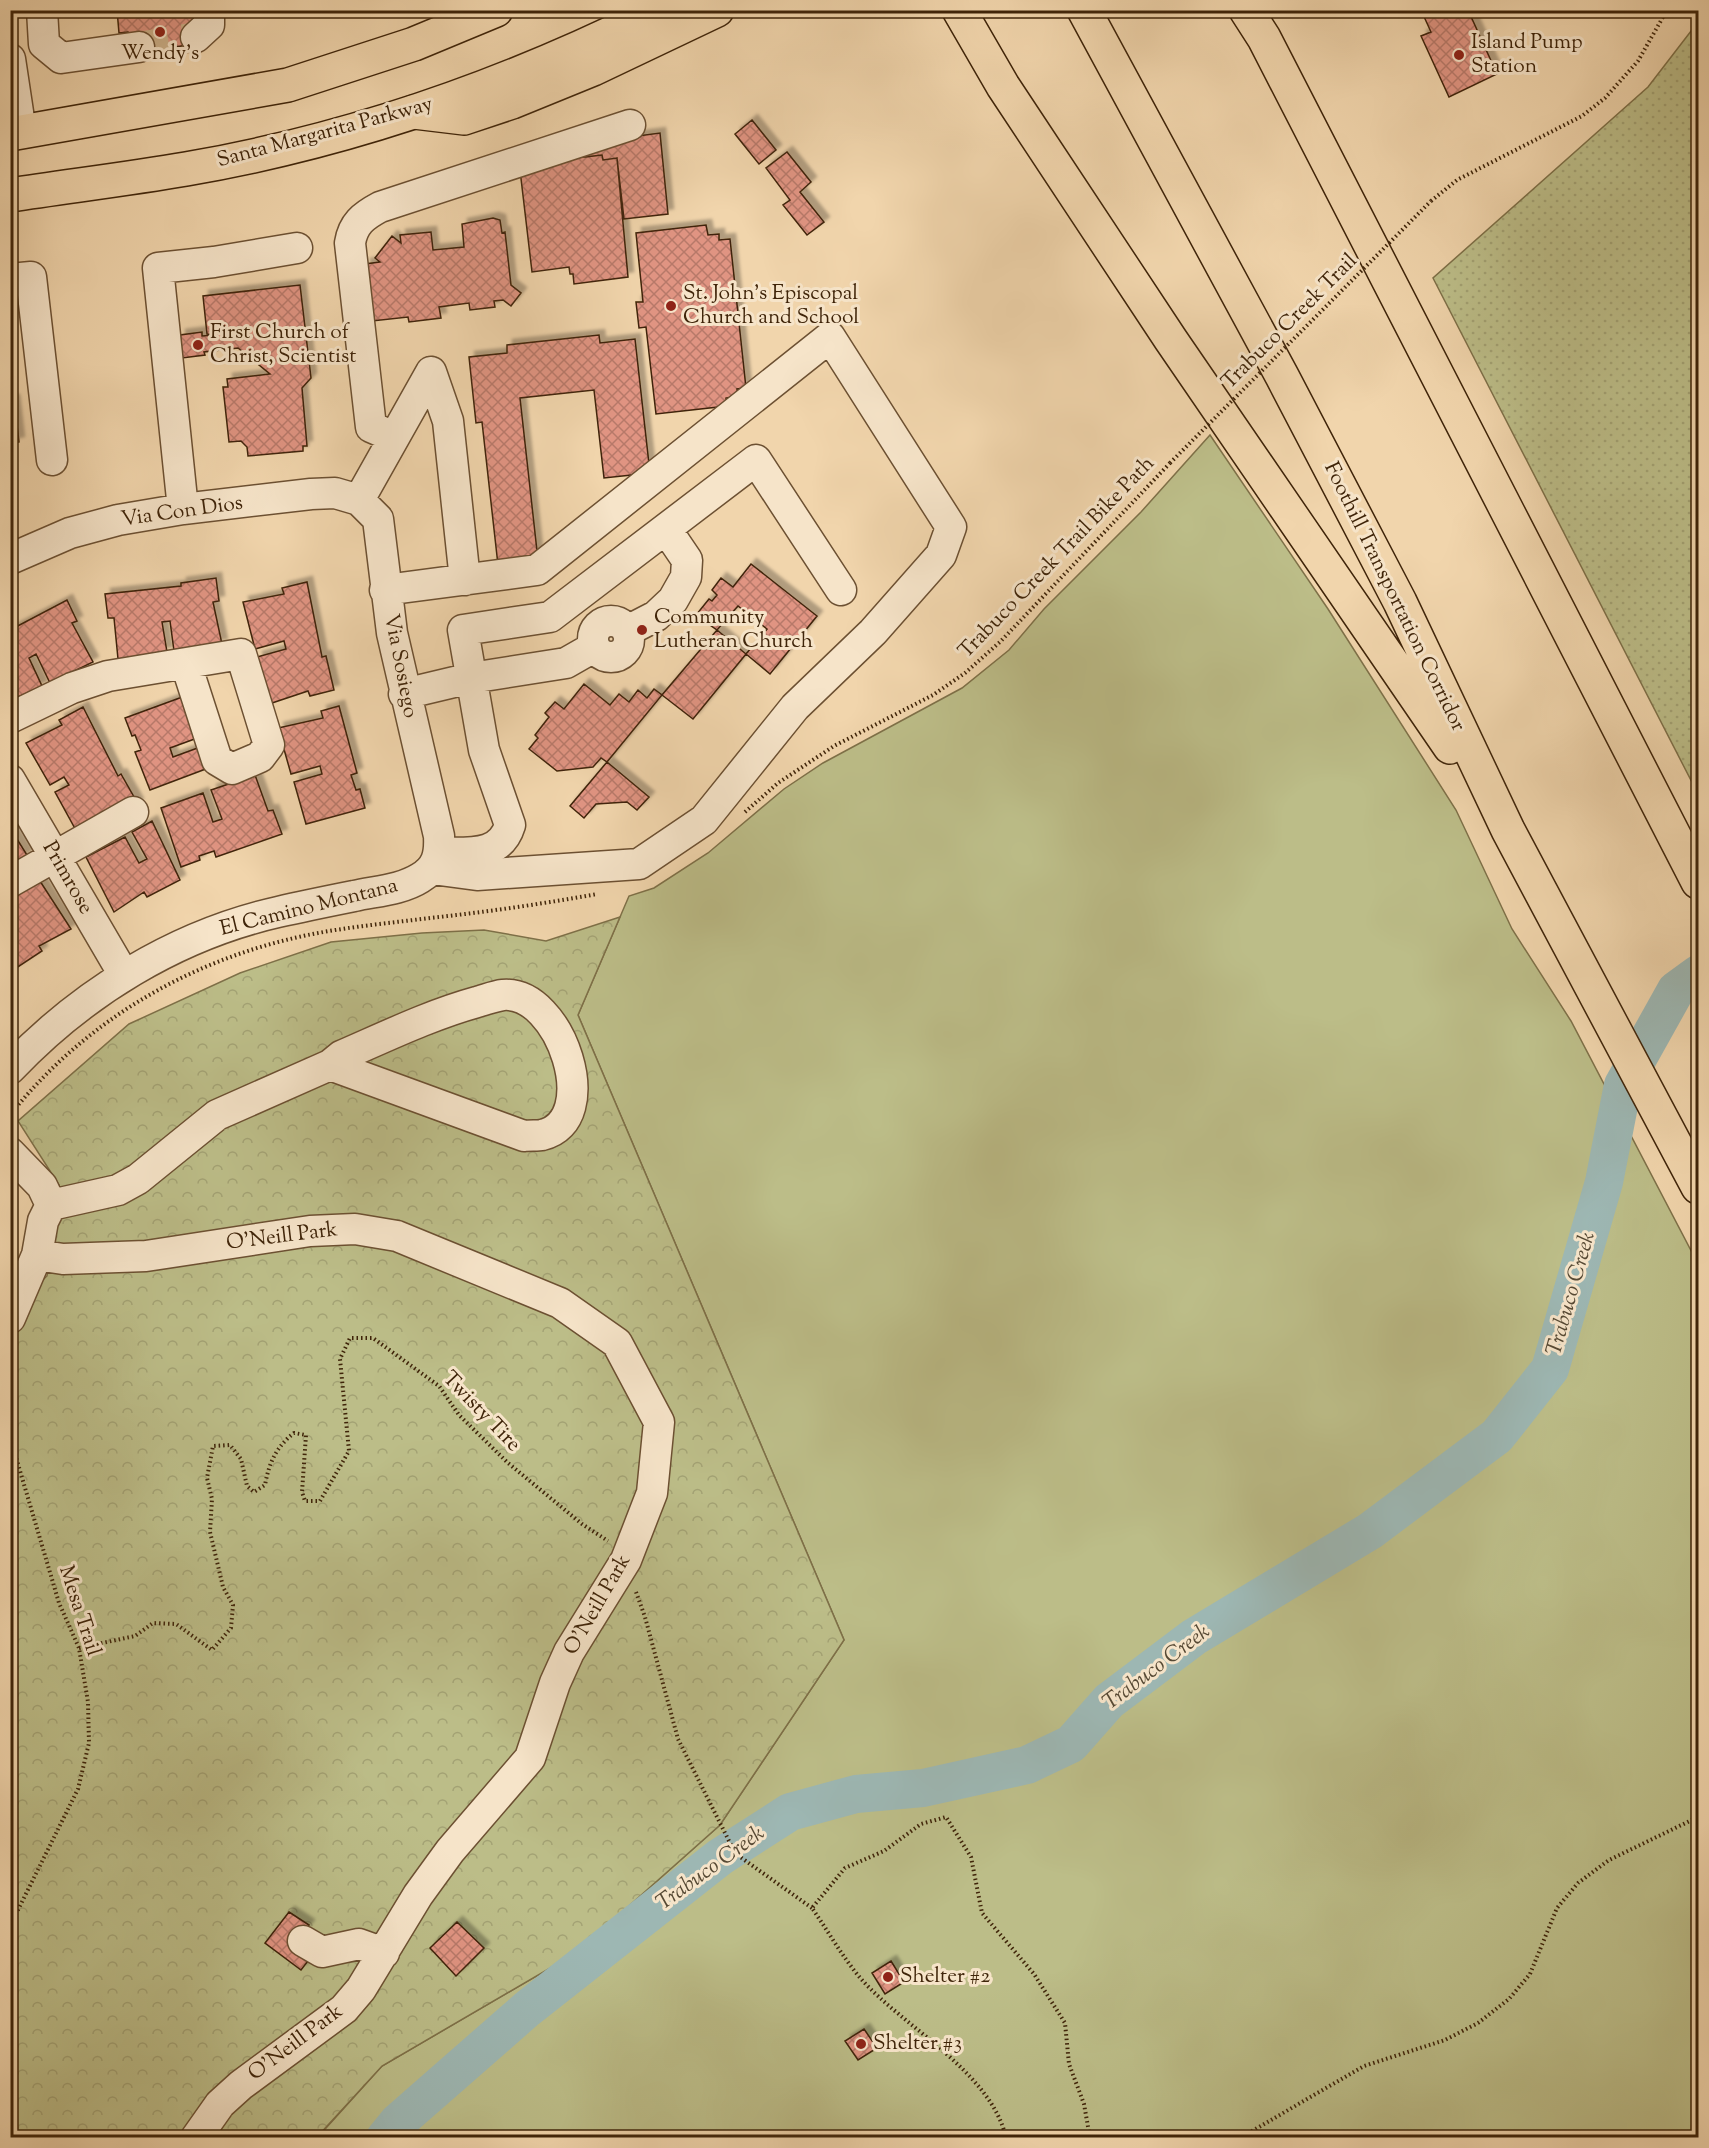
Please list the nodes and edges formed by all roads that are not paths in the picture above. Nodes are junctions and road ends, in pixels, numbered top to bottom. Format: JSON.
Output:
{"nodes":[{"id":1,"x":42,"y":10,"type":"edge"},
{"id":2,"x":496,"y":10,"type":"edge"},
{"id":3,"x":659,"y":10,"type":"edge"},
{"id":4,"x":717,"y":10,"type":"edge"},
{"id":5,"x":934,"y":10,"type":"edge"},
{"id":6,"x":960,"y":10,"type":"edge"},
{"id":7,"x":1084,"y":10,"type":"edge"},
{"id":8,"x":1246,"y":10,"type":"edge"},
{"id":9,"x":1264,"y":24,"type":"edge"},
{"id":10,"x":139,"y":47,"type":"tunnel mouth"},
{"id":11,"x":10,"y":59,"type":"edge"},
{"id":12,"x":1003,"y":86,"type":"junction"},
{"id":13,"x":414,"y":112,"type":"junction"},
{"id":14,"x":630,"y":125,"type":"dead end"},
{"id":15,"x":16,"y":133,"type":"edge"},
{"id":16,"x":10,"y":195,"type":"edge"},
{"id":17,"x":297,"y":248,"type":"dead end"},
{"id":18,"x":10,"y":279,"type":"edge"},
{"id":19,"x":394,"y":437,"type":"junction"},
{"id":20,"x":52,"y":460,"type":"dead end"},
{"id":21,"x":359,"y":500,"type":"junction"},
{"id":22,"x":183,"y":509,"type":"junction"},
{"id":23,"x":666,"y":529,"type":"junction"},
{"id":24,"x":10,"y":559,"type":"edge"},
{"id":25,"x":465,"y":580,"type":"junction"},
{"id":26,"x":385,"y":590,"type":"junction"},
{"id":27,"x":842,"y":590,"type":"dead end"},
{"id":28,"x":186,"y":664,"type":"dead end"},
{"id":29,"x":471,"y":678,"type":"junction"},
{"id":30,"x":404,"y":694,"type":"junction"},
{"id":31,"x":10,"y":718,"type":"edge"},
{"id":32,"x":10,"y":780,"type":"edge"},
{"id":33,"x":133,"y":812,"type":"dead end"},
{"id":34,"x":1508,"y":830,"type":"junction"},
{"id":35,"x":437,"y":852,"type":"junction"},
{"id":36,"x":53,"y":856,"type":"junction"},
{"id":37,"x":10,"y":882,"type":"edge"},
{"id":38,"x":1698,"y":882,"type":"edge"},
{"id":39,"x":124,"y":975,"type":"junction"},
{"id":40,"x":330,"y":1065,"type":"junction"},
{"id":41,"x":10,"y":1069,"type":"edge"},
{"id":42,"x":10,"y":1153,"type":"edge"},
{"id":43,"x":1698,"y":1187,"type":"edge"},
{"id":44,"x":51,"y":1204,"type":"junction"},
{"id":45,"x":37,"y":1255,"type":"junction"},
{"id":46,"x":10,"y":1318,"type":"edge"},
{"id":47,"x":303,"y":1941,"type":"dead end"},
{"id":48,"x":384,"y":1953,"type":"junction"},
{"id":49,"x":196,"y":2138,"type":"edge"}],
"edges":[{"from":1,"to":10,"type":"street"},
{"from":2,"to":15,"type":"main road"},
{"from":3,"to":13,"type":"main road","name":"Santa Margarita Parkway"},
{"from":4,"to":13,"type":"main road"},
{"from":5,"to":12,"type":"main road"},
{"from":6,"to":12,"type":"main road"},
{"from":7,"to":34,"type":"main road","name":"Foothill Transportation Corridor"},
{"from":8,"to":9,"type":"main road"},
{"from":9,"to":38,"type":"main road"},
{"from":11,"to":15,"type":"street"},
{"from":12,"to":34,"type":"main road"},
{"from":13,"to":16,"type":"main road","name":"Santa Margarita Parkway"},
{"from":14,"to":19,"type":"street"},
{"from":17,"to":22,"type":"street"},
{"from":18,"to":20,"type":"street"},
{"from":19,"to":21,"type":"street"},
{"from":19,"to":25,"type":"street"},
{"from":21,"to":22,"type":"street","name":"Via Con Dios"},
{"from":21,"to":26,"type":"street","name":"Via Sosiego"},
{"from":22,"to":24,"type":"street","name":"Via Con Dios"},
{"from":23,"to":27,"type":"street"},
{"from":23,"to":29,"type":"street"},
{"from":23,"to":29,"type":"street"},
{"from":25,"to":26,"type":"street"},
{"from":25,"to":35,"type":"street"},
{"from":26,"to":30,"type":"street","name":"Via Sosiego"},
{"from":28,"to":31,"type":"street"},
{"from":29,"to":30,"type":"street"},
{"from":29,"to":35,"type":"street"},
{"from":30,"to":35,"type":"street","name":"Via Sosiego"},
{"from":32,"to":36,"type":"street","name":"Primrose"},
{"from":33,"to":36,"type":"street"},
{"from":34,"to":43,"type":"main road","name":"Foothill Transportation Corridor"},
{"from":35,"to":39,"type":"street","name":"El Camino Montana"},
{"from":36,"to":37,"type":"street"},
{"from":36,"to":39,"type":"street","name":"Primrose"},
{"from":39,"to":41,"type":"street","name":"El Camino Montana"},
{"from":40,"to":40,"type":"street"},
{"from":40,"to":44,"type":"street"},
{"from":42,"to":44,"type":"street"},
{"from":44,"to":45,"type":"street"},
{"from":45,"to":46,"type":"street"},
{"from":45,"to":48,"type":"street","name":"O'Neill Park"},
{"from":47,"to":48,"type":"street"},
{"from":48,"to":49,"type":"street","name":"O'Neill Park"}]}
